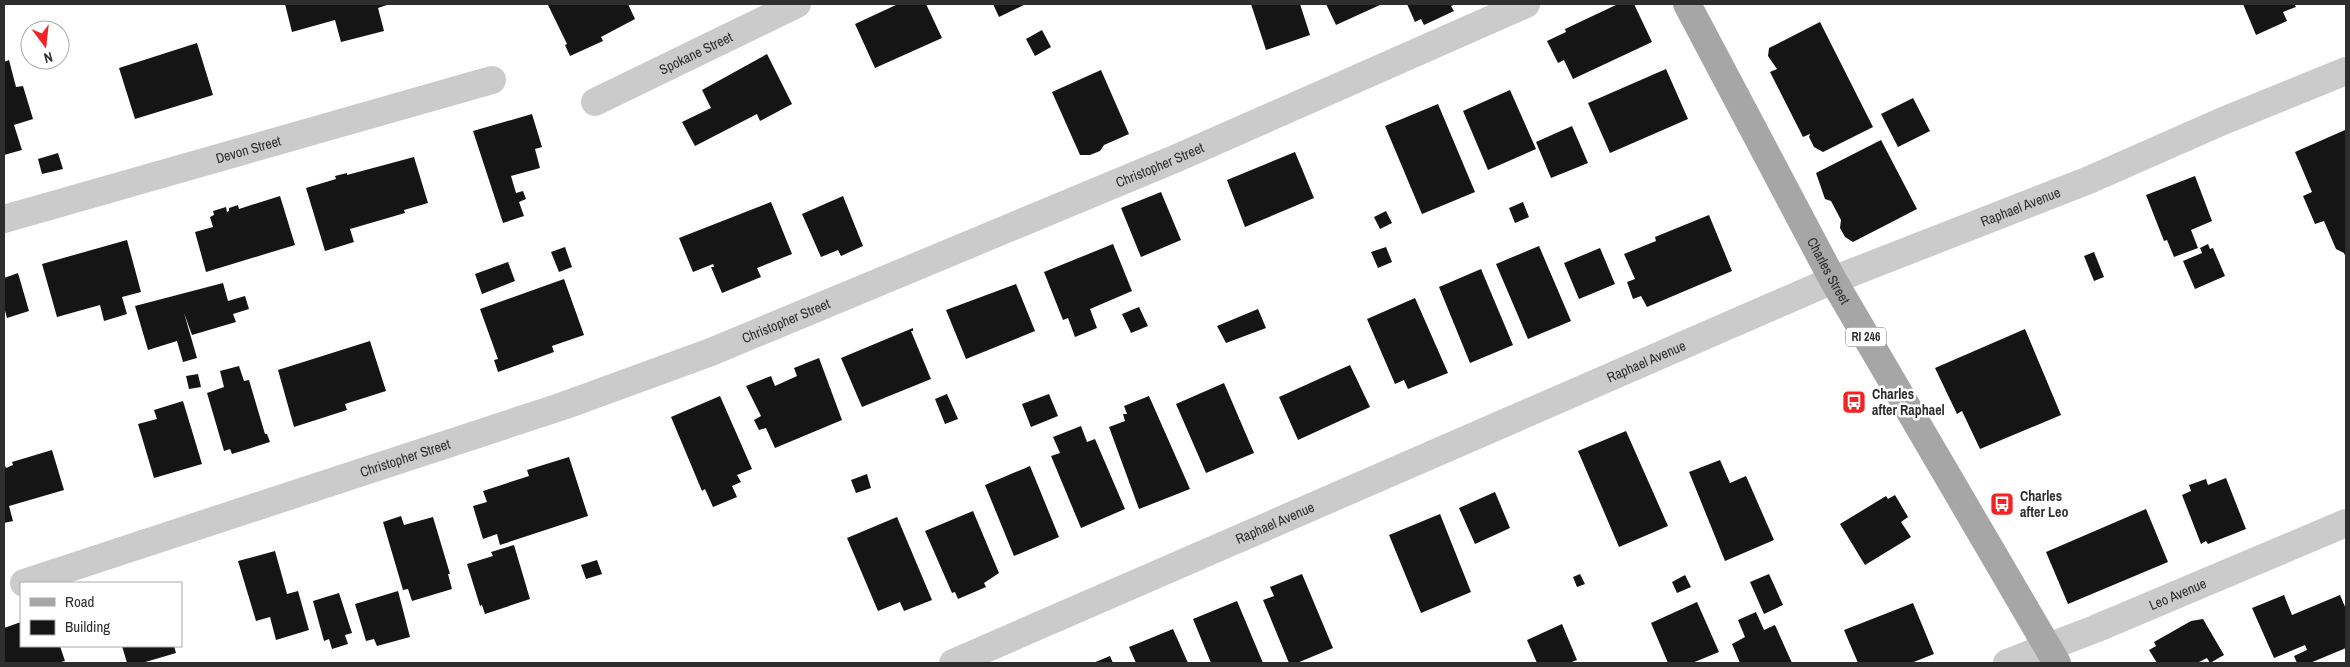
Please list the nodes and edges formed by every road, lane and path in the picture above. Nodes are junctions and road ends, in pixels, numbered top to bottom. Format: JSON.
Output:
{"nodes":[{"id":1,"x":797,"y":4,"type":"edge"},
{"id":2,"x":1526,"y":4,"type":"edge"},
{"id":3,"x":1687,"y":4,"type":"edge"},
{"id":4,"x":2346,"y":71,"type":"edge"},
{"id":5,"x":492,"y":80,"type":"dead end"},
{"id":6,"x":595,"y":102,"type":"dead end"},
{"id":7,"x":4,"y":219,"type":"edge"},
{"id":8,"x":1833,"y":280,"type":"junction"},
{"id":9,"x":2346,"y":523,"type":"edge"},
{"id":10,"x":29,"y":582,"type":"edge"},
{"id":11,"x":20,"y":585,"type":"edge"},
{"id":12,"x":4,"y":590,"type":"edge"},
{"id":13,"x":2052,"y":655,"type":"edge"},
{"id":14,"x":953,"y":663,"type":"edge"},
{"id":15,"x":2007,"y":663,"type":"edge"}],
"edges":[{"from":1,"to":6,"type":"street","name":"Spokane Street"},
{"from":2,"to":10,"type":"street","name":"Christopher Street"},
{"from":3,"to":8,"type":"main road","name":"Charles Street","number":"RI 246"},
{"from":4,"to":8,"type":"street","name":"Raphael Avenue"},
{"from":5,"to":7,"type":"street","name":"Devon Street"},
{"from":8,"to":13,"type":"main road","name":"Charles Street","number":"RI 246"},
{"from":8,"to":14,"type":"street","name":"Raphael Avenue"},
{"from":9,"to":13,"type":"street","name":"Leo Avenue"},
{"from":11,"to":12,"type":"street","name":"Christopher Street"},
{"from":13,"to":15,"type":"street","name":"Leo Avenue"}]}
